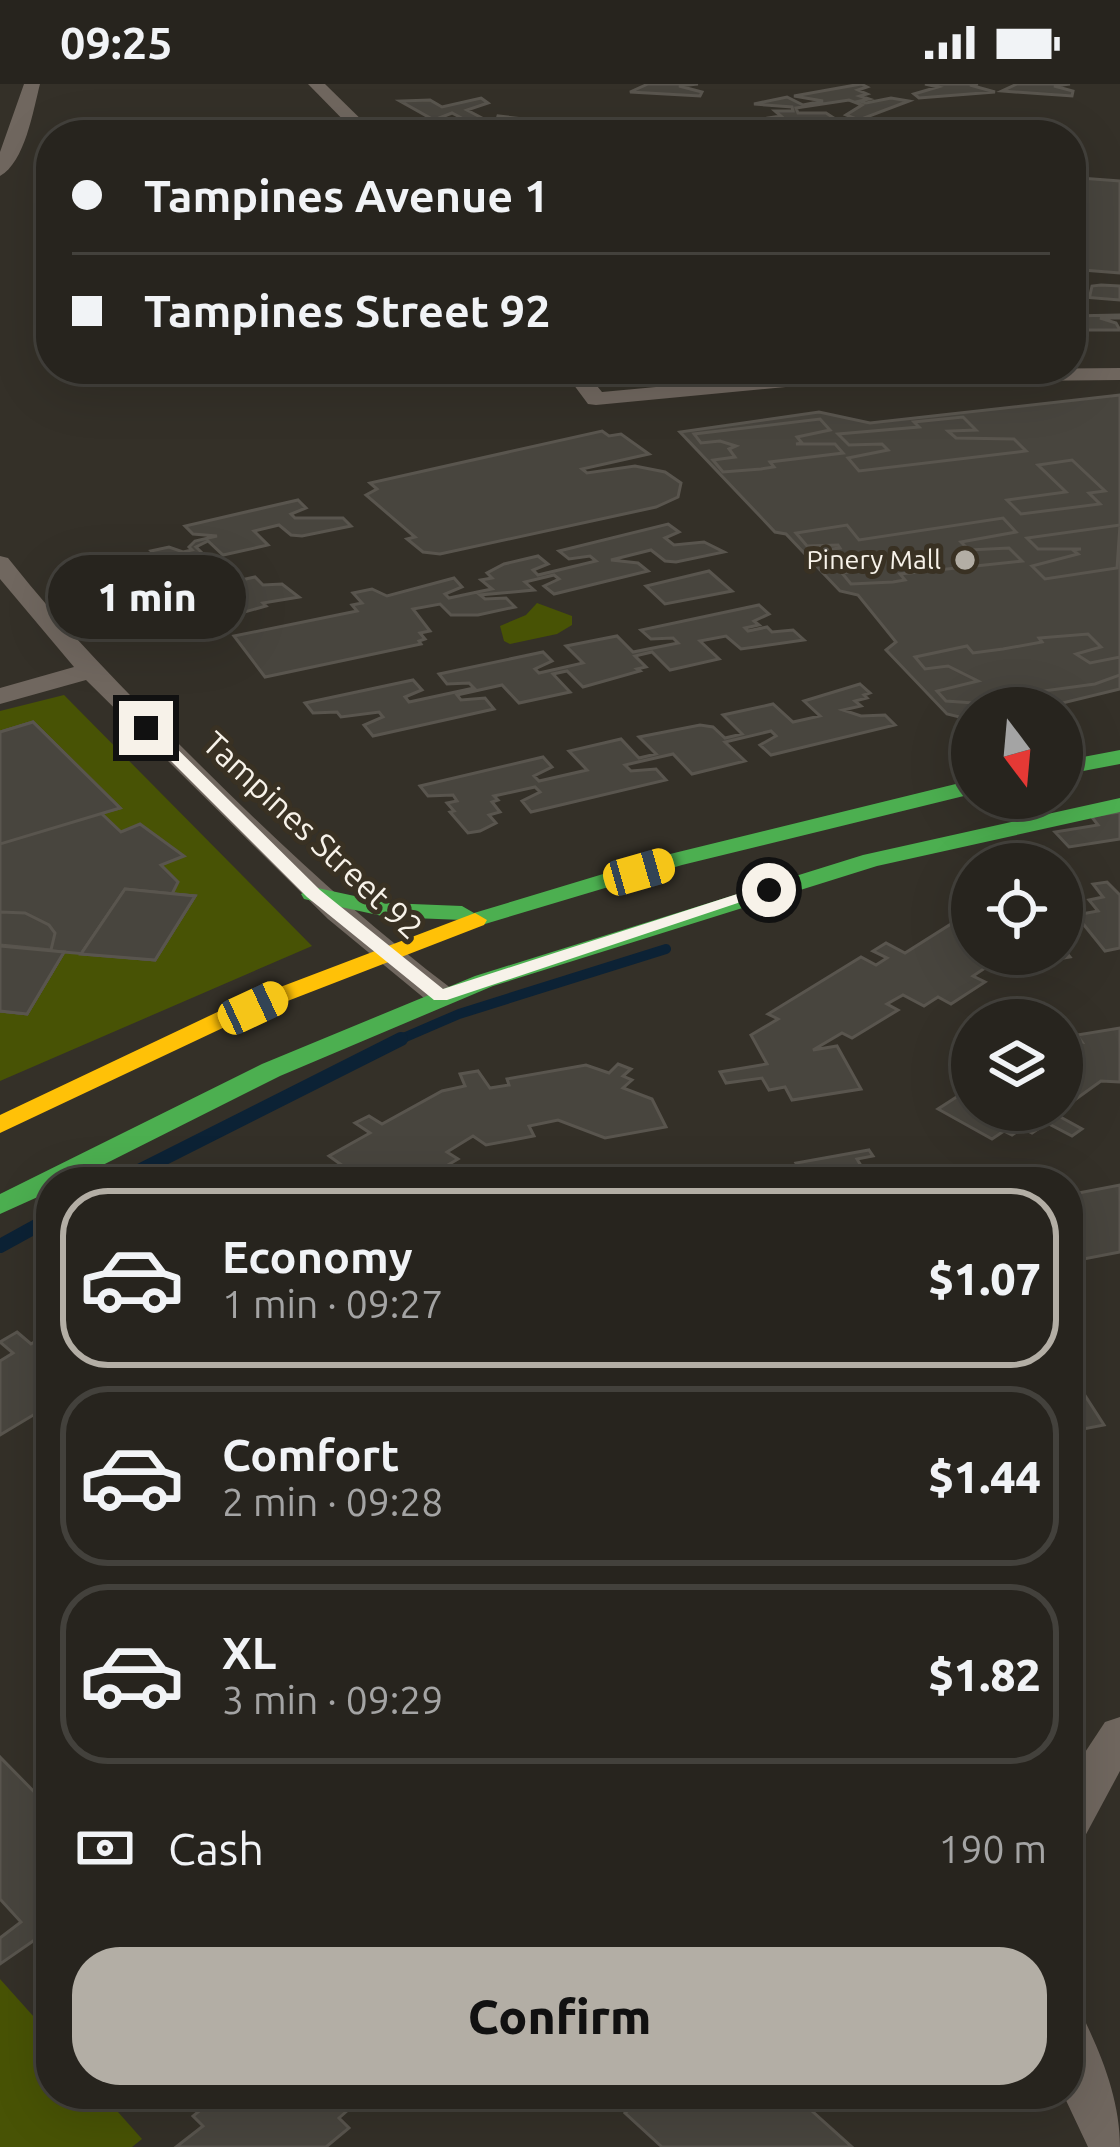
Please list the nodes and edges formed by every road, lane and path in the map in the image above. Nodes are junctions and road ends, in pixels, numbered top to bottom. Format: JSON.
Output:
{"nodes":[{"id":1,"x":32,"y":84,"type":"edge"},
{"id":2,"x":298,"y":84,"type":"edge"},
{"id":3,"x":316,"y":84,"type":"edge"},
{"id":4,"x":333,"y":120,"type":"edge"},
{"id":5,"x":353,"y":120,"type":"edge"},
{"id":6,"x":0,"y":171,"type":"edge"},
{"id":7,"x":1086,"y":360,"type":"edge"},
{"id":8,"x":1120,"y":360,"type":"edge"},
{"id":9,"x":1086,"y":374,"type":"edge"},
{"id":10,"x":1120,"y":374,"type":"edge"},
{"id":11,"x":616,"y":384,"type":"edge"},
{"id":12,"x":584,"y":385,"type":"edge"},
{"id":13,"x":0,"y":563,"type":"edge"},
{"id":14,"x":90,"y":671,"type":"junction"},
{"id":15,"x":0,"y":696,"type":"edge"},
{"id":16,"x":1120,"y":757,"type":"edge"},
{"id":17,"x":1083,"y":764,"type":"edge"},
{"id":18,"x":951,"y":792,"type":"edge"},
{"id":19,"x":1120,"y":805,"type":"edge"},
{"id":20,"x":314,"y":894,"type":"junction"},
{"id":21,"x":509,"y":910,"type":"junction"},
{"id":22,"x":382,"y":953,"type":"junction"},
{"id":23,"x":441,"y":996,"type":"junction"},
{"id":24,"x":0,"y":1125,"type":"edge"},
{"id":25,"x":76,"y":1167,"type":"edge"},
{"id":26,"x":36,"y":1186,"type":"edge"},
{"id":27,"x":0,"y":1204,"type":"edge"},
{"id":28,"x":1120,"y":1734,"type":"edge"},
{"id":29,"x":1083,"y":1792,"type":"edge"},
{"id":30,"x":1083,"y":2080,"type":"edge"},
{"id":31,"x":1115,"y":2147,"type":"edge"}],
"edges":[{"from":1,"to":6,"type":"street"},
{"from":2,"to":4,"type":"street"},
{"from":3,"to":5,"type":"street"},
{"from":7,"to":8,"type":"street"},
{"from":9,"to":10,"type":"street"},
{"from":11,"to":12,"type":"street"},
{"from":13,"to":14,"type":"street","name":"Tampines Street 92"},
{"from":14,"to":15,"type":"street"},
{"from":14,"to":20,"type":"street","name":"Tampines Street 92"},
{"from":16,"to":17,"type":"main road"},
{"from":18,"to":21,"type":"main road"},
{"from":19,"to":23,"type":"main road"},
{"from":20,"to":21,"type":"main road"},
{"from":20,"to":22,"type":"street","name":"Tampines Street 92"},
{"from":21,"to":22,"type":"main road"},
{"from":22,"to":23,"type":"street","name":"Tampines Street 92"},
{"from":22,"to":24,"type":"main road"},
{"from":23,"to":25,"type":"main road"},
{"from":26,"to":27,"type":"main road"},
{"from":28,"to":29,"type":"street"},
{"from":30,"to":31,"type":"street"}]}
